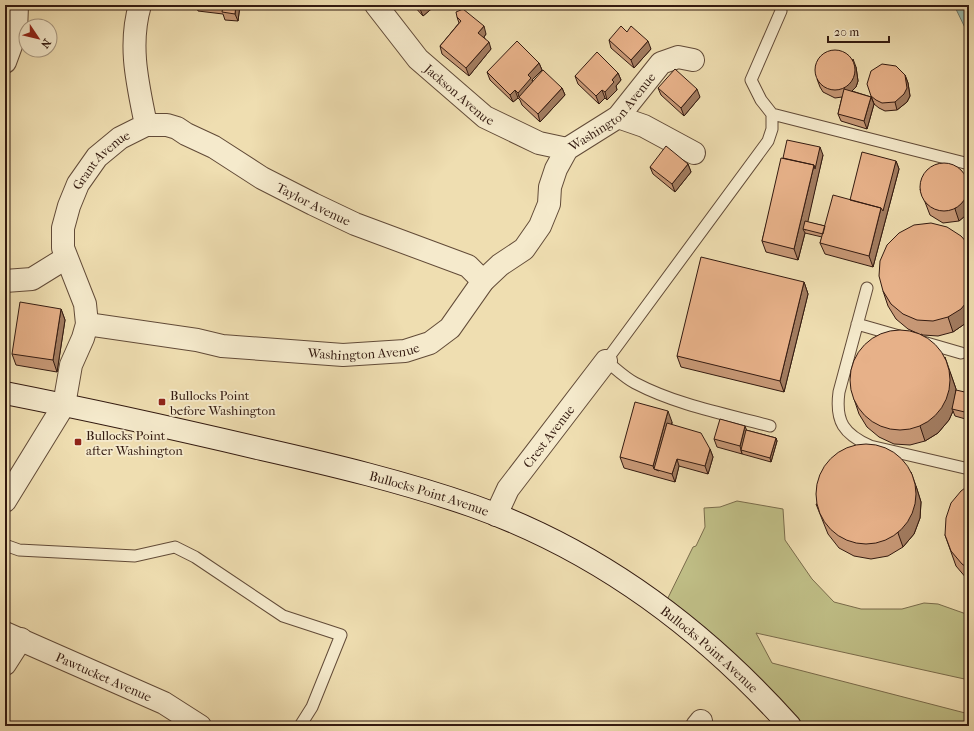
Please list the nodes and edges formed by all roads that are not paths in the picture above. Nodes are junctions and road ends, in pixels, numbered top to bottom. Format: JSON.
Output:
{"nodes":[{"id":1,"x":17,"y":5,"type":"edge"},
{"id":2,"x":140,"y":5,"type":"edge"},
{"id":3,"x":376,"y":5,"type":"edge"},
{"id":4,"x":781,"y":11,"type":"dead end"},
{"id":5,"x":693,"y":60,"type":"dead end"},
{"id":6,"x":5,"y":62,"type":"edge"},
{"id":7,"x":772,"y":114,"type":"junction"},
{"id":8,"x":618,"y":117,"type":"junction"},
{"id":9,"x":146,"y":125,"type":"junction"},
{"id":10,"x":567,"y":149,"type":"junction"},
{"id":11,"x":694,"y":153,"type":"dead end"},
{"id":12,"x":969,"y":164,"type":"edge"},
{"id":13,"x":66,"y":258,"type":"junction"},
{"id":14,"x":5,"y":281,"type":"edge"},
{"id":15,"x":483,"y":281,"type":"junction"},
{"id":16,"x":867,"y":288,"type":"dead end"},
{"id":17,"x":87,"y":324,"type":"junction"},
{"id":18,"x":857,"y":324,"type":"junction"},
{"id":19,"x":961,"y":353,"type":"dead end"},
{"id":20,"x":606,"y":361,"type":"junction"},
{"id":21,"x":5,"y":393,"type":"edge"},
{"id":22,"x":64,"y":405,"type":"junction"},
{"id":23,"x":770,"y":426,"type":"dead end"},
{"id":24,"x":969,"y":469,"type":"edge"},
{"id":25,"x":5,"y":501,"type":"edge"},
{"id":26,"x":496,"y":515,"type":"junction"},
{"id":27,"x":5,"y":545,"type":"edge"},
{"id":28,"x":13,"y":636,"type":"edge"},
{"id":29,"x":5,"y":664,"type":"edge"},
{"id":30,"x":200,"y":726,"type":"edge"},
{"id":31,"x":300,"y":726,"type":"edge"},
{"id":32,"x":790,"y":726,"type":"edge"}],
"edges":[{"from":1,"to":6,"type":"street"},
{"from":2,"to":9,"type":"street","name":"Grant Avenue"},
{"from":3,"to":10,"type":"street","name":"Jackson Avenue"},
{"from":4,"to":7,"type":"lane"},
{"from":5,"to":8,"type":"street","name":"Washington Avenue"},
{"from":7,"to":12,"type":"lane"},
{"from":7,"to":20,"type":"lane"},
{"from":8,"to":10,"type":"street","name":"Washington Avenue"},
{"from":8,"to":11,"type":"street"},
{"from":9,"to":13,"type":"street","name":"Grant Avenue"},
{"from":9,"to":15,"type":"street","name":"Taylor Avenue"},
{"from":10,"to":15,"type":"street","name":"Washington Avenue"},
{"from":13,"to":14,"type":"street"},
{"from":13,"to":17,"type":"street","name":"Grant Avenue"},
{"from":15,"to":17,"type":"street","name":"Washington Avenue"},
{"from":16,"to":18,"type":"lane"},
{"from":17,"to":22,"type":"street"},
{"from":18,"to":19,"type":"lane"},
{"from":18,"to":24,"type":"lane"},
{"from":20,"to":23,"type":"lane"},
{"from":20,"to":26,"type":"street","name":"Crest Avenue"},
{"from":21,"to":22,"type":"street","name":"Bullocks Point Avenue"},
{"from":22,"to":25,"type":"street"},
{"from":22,"to":26,"type":"street","name":"Bullocks Point Avenue"},
{"from":26,"to":32,"type":"street","name":"Bullocks Point Avenue"},
{"from":27,"to":31,"type":"lane"},
{"from":28,"to":29,"type":"street"},
{"from":28,"to":30,"type":"street","name":"Pawtucket Avenue"}]}
